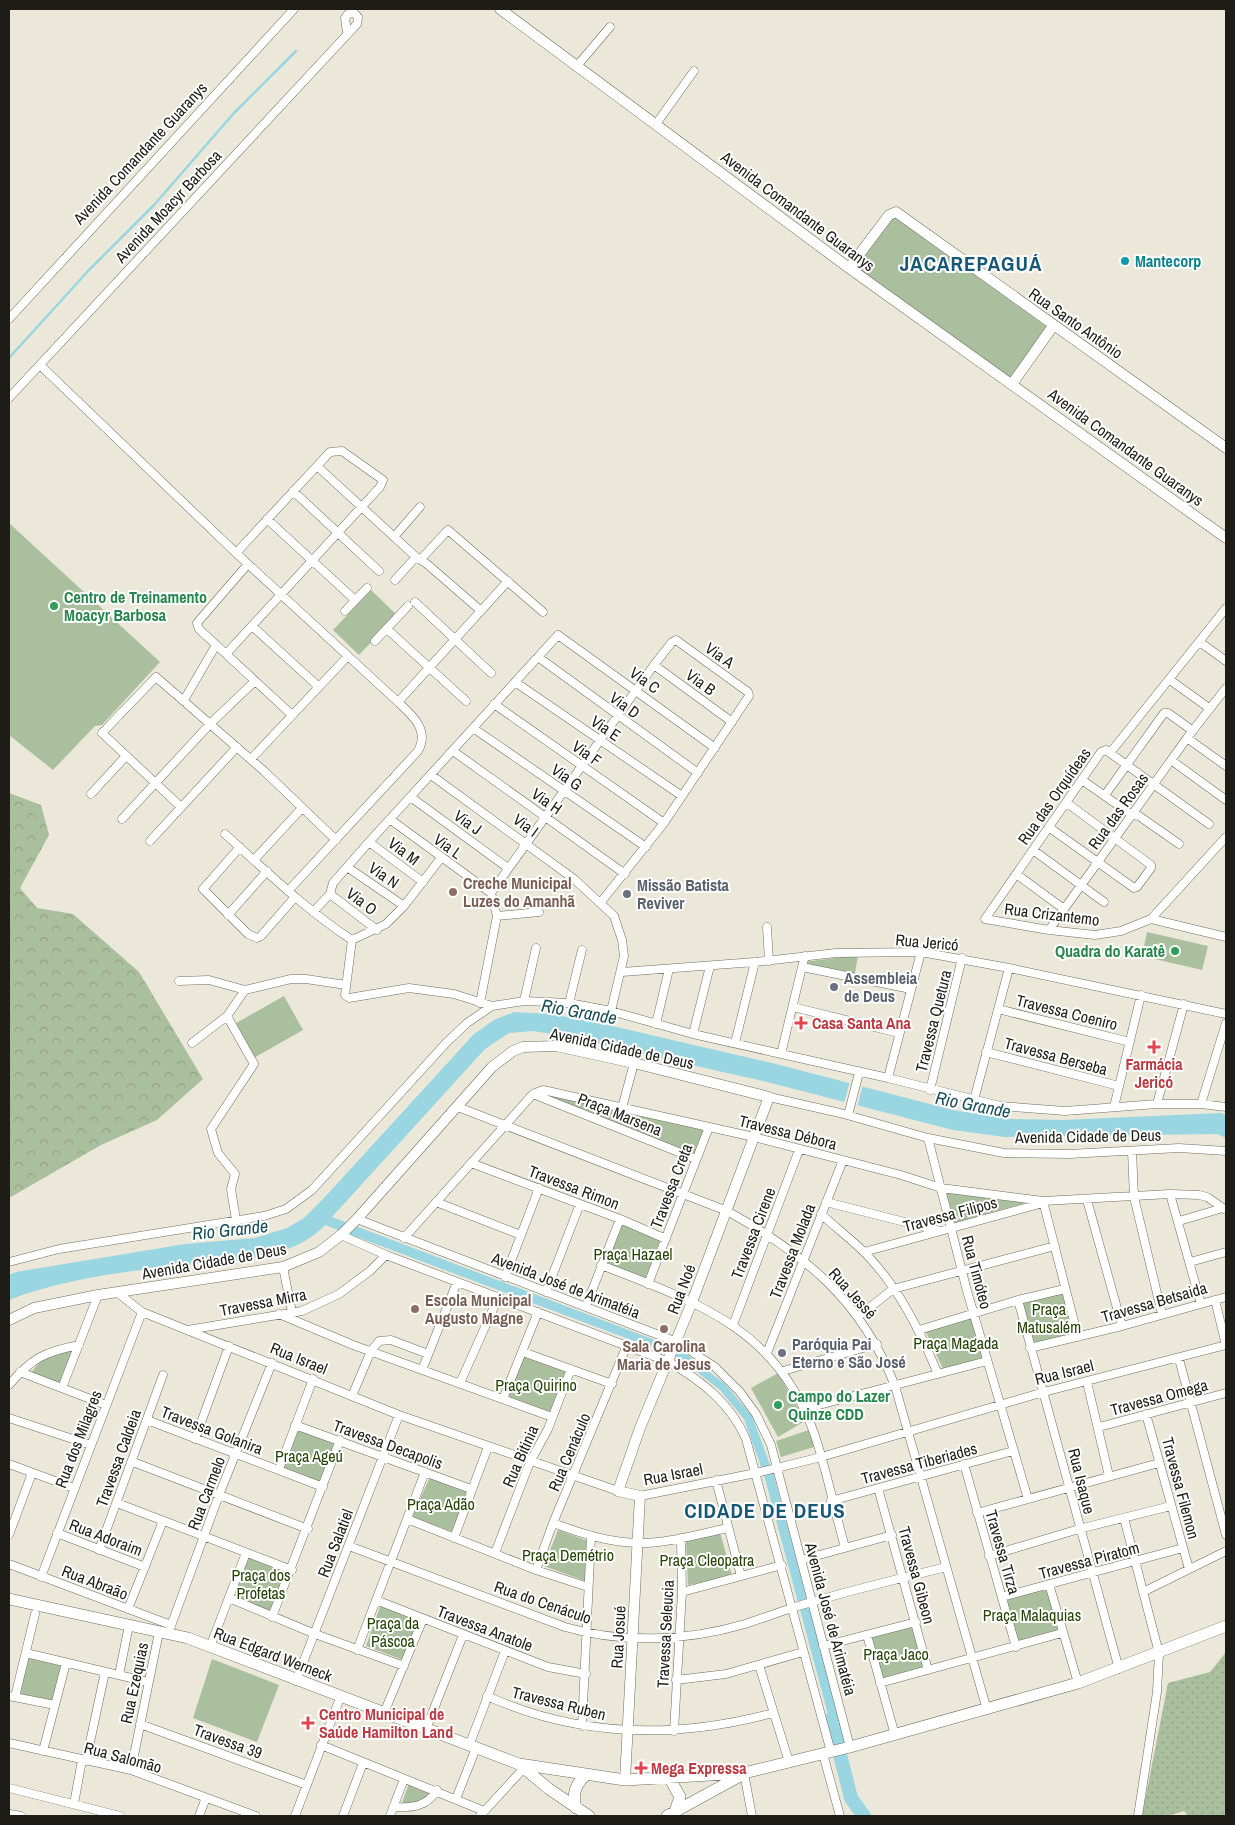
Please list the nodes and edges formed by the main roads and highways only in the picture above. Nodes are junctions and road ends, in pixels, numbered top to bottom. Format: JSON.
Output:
{"nodes":[{"id":1,"x":9,"y":1599,"type":"edge"},
{"id":2,"x":1226,"y":1626,"type":"edge"},
{"id":3,"x":522,"y":1766,"type":"junction"},
{"id":4,"x":744,"y":1774,"type":"junction"},
{"id":5,"x":586,"y":1775,"type":"junction"},
{"id":6,"x":669,"y":1777,"type":"junction"},
{"id":7,"x":576,"y":1808,"type":"junction"},
{"id":8,"x":671,"y":1814,"type":"edge"},
{"id":9,"x":588,"y":1816,"type":"edge"}],
"edges":[{"from":1,"to":3,"type":"main road","name":"Rua Edgard Werneck"},
{"from":2,"to":4,"type":"main road"},
{"from":3,"to":5,"type":"main road"},
{"from":3,"to":7,"type":"main road"},
{"from":4,"to":6,"type":"main road"},
{"from":4,"to":8,"type":"main road"},
{"from":5,"to":6,"type":"main road"},
{"from":5,"to":7,"type":"main road"},
{"from":6,"to":8,"type":"main road"},
{"from":7,"to":9,"type":"main road"}]}
